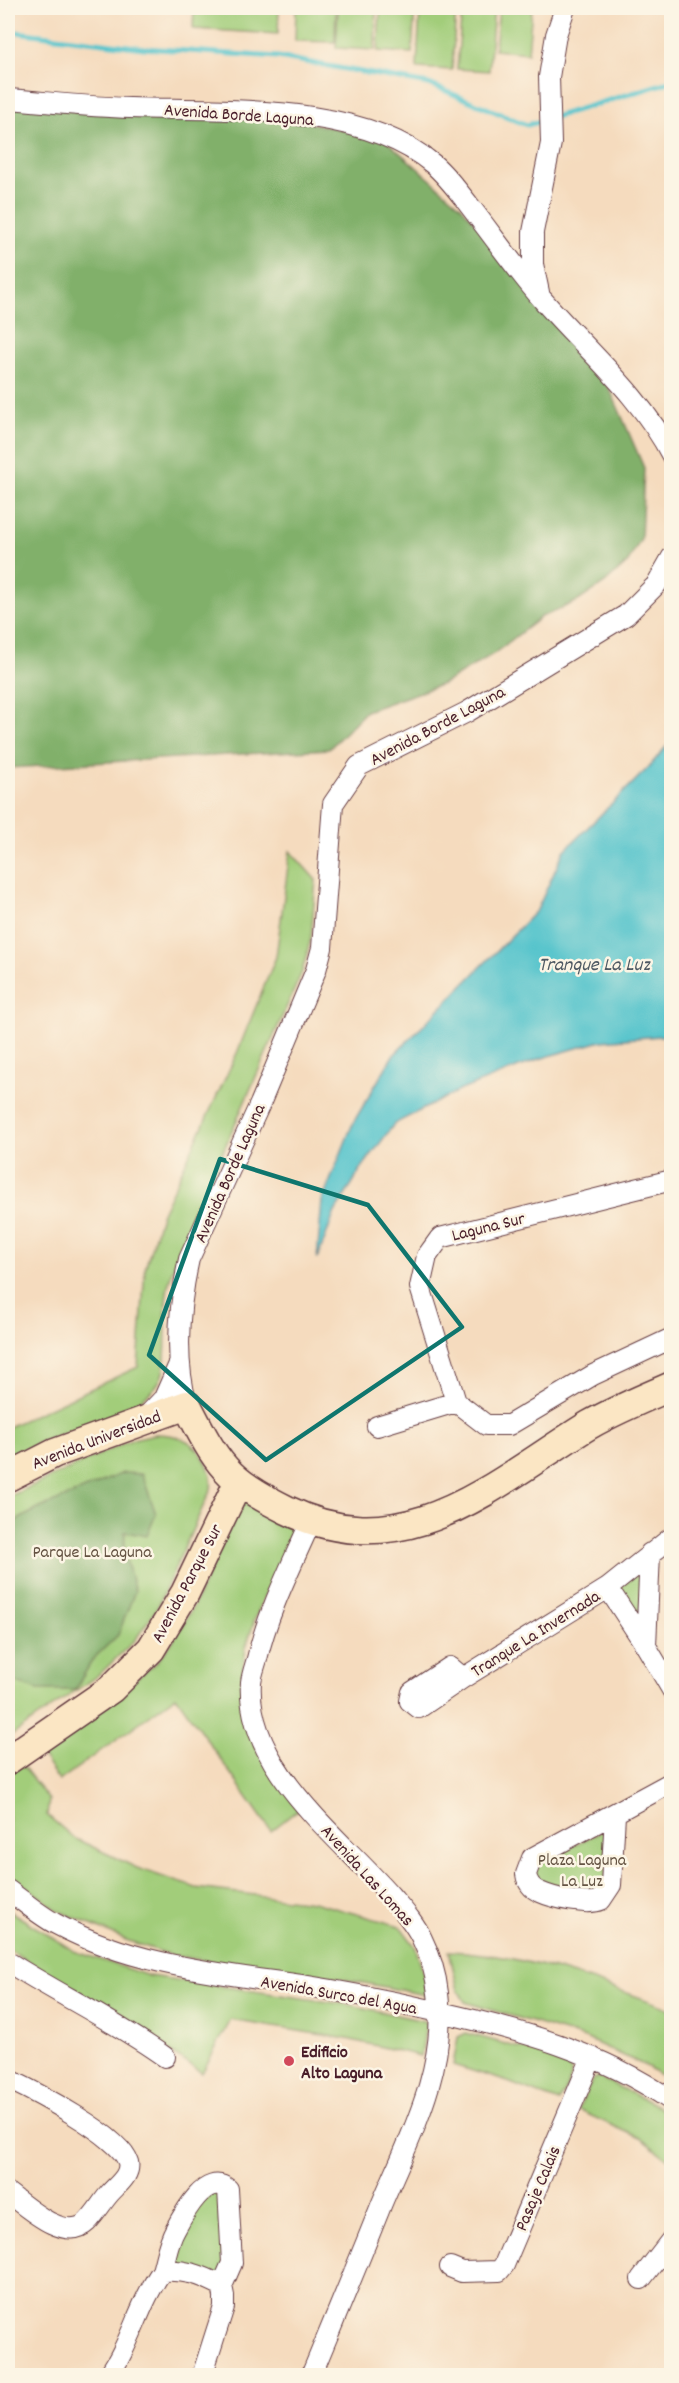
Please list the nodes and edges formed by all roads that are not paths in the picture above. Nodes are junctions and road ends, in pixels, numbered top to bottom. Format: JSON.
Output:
{"nodes":[{"id":1,"x":565,"y":8,"type":"edge"},
{"id":2,"x":8,"y":99,"type":"edge"},
{"id":3,"x":541,"y":298,"type":"junction"},
{"id":4,"x":672,"y":456,"type":"edge"},
{"id":5,"x":672,"y":557,"type":"edge"},
{"id":6,"x":672,"y":1180,"type":"edge"},
{"id":7,"x":672,"y":1338,"type":"edge"},
{"id":8,"x":181,"y":1359,"type":"junction"},
{"id":9,"x":672,"y":1386,"type":"edge"},
{"id":10,"x":456,"y":1402,"type":"junction"},
{"id":11,"x":187,"y":1405,"type":"junction"},
{"id":12,"x":143,"y":1419,"type":"junction"},
{"id":13,"x":377,"y":1426,"type":"dead end"},
{"id":14,"x":205,"y":1441,"type":"junction"},
{"id":15,"x":8,"y":1477,"type":"edge"},
{"id":16,"x":238,"y":1482,"type":"junction"},
{"id":17,"x":311,"y":1521,"type":"junction"},
{"id":18,"x":672,"y":1537,"type":"edge"},
{"id":19,"x":650,"y":1553,"type":"junction"},
{"id":20,"x":608,"y":1588,"type":"junction"},
{"id":21,"x":646,"y":1646,"type":"junction"},
{"id":22,"x":463,"y":1678,"type":"dead end"},
{"id":23,"x":672,"y":1690,"type":"edge"},
{"id":24,"x":8,"y":1760,"type":"edge"},
{"id":25,"x":672,"y":1782,"type":"edge"},
{"id":26,"x":615,"y":1815,"type":"junction"},
{"id":27,"x":8,"y":1890,"type":"edge"},
{"id":28,"x":8,"y":1962,"type":"edge"},
{"id":29,"x":440,"y":2012,"type":"junction"},
{"id":30,"x":165,"y":2057,"type":"dead end"},
{"id":31,"x":592,"y":2057,"type":"junction"},
{"id":32,"x":8,"y":2079,"type":"edge"},
{"id":33,"x":672,"y":2101,"type":"edge"},
{"id":34,"x":8,"y":2193,"type":"edge"},
{"id":35,"x":672,"y":2239,"type":"edge"},
{"id":36,"x":450,"y":2267,"type":"dead end"},
{"id":37,"x":162,"y":2271,"type":"junction"},
{"id":38,"x":641,"y":2279,"type":"dead end"},
{"id":39,"x":222,"y":2286,"type":"junction"},
{"id":40,"x":108,"y":2376,"type":"edge"},
{"id":41,"x":202,"y":2376,"type":"edge"},
{"id":42,"x":311,"y":2376,"type":"edge"}],
"edges":[{"from":1,"to":3,"type":"street","name":"Avenida Borde Laguna"},
{"from":2,"to":3,"type":"street","name":"Avenida Borde Laguna"},
{"from":3,"to":4,"type":"street","name":"Avenida Borde Laguna"},
{"from":5,"to":8,"type":"street","name":"Avenida Borde Laguna"},
{"from":6,"to":10,"type":"street","name":"Laguna Sur"},
{"from":7,"to":10,"type":"street"},
{"from":8,"to":11,"type":"street","name":"Avenida Borde Laguna"},
{"from":8,"to":12,"type":"street"},
{"from":9,"to":17,"type":"street","name":"Avenida Borde Laguna"},
{"from":10,"to":13,"type":"street"},
{"from":11,"to":12,"type":"street","name":"Avenida Universidad"},
{"from":11,"to":14,"type":"street","name":"Avenida Borde Laguna"},
{"from":12,"to":14,"type":"street"},
{"from":12,"to":15,"type":"street","name":"Avenida Universidad"},
{"from":14,"to":16,"type":"street","name":"Avenida Borde Laguna"},
{"from":16,"to":17,"type":"street","name":"Avenida Borde Laguna"},
{"from":16,"to":24,"type":"street","name":"Avenida Parque Sur"},
{"from":17,"to":29,"type":"street","name":"Avenida Las Lomas"},
{"from":18,"to":19,"type":"street","name":"Tranque La Invernada"},
{"from":19,"to":20,"type":"street","name":"Tranque La Invernada"},
{"from":19,"to":21,"type":"street"},
{"from":20,"to":21,"type":"street","name":"Tranque La Invernada"},
{"from":20,"to":22,"type":"street","name":"Tranque La Invernada"},
{"from":21,"to":23,"type":"street","name":"Tranque La Invernada"},
{"from":25,"to":26,"type":"street"},
{"from":26,"to":26,"type":"street"},
{"from":27,"to":29,"type":"street","name":"Avenida Surco del Agua"},
{"from":28,"to":30,"type":"street"},
{"from":29,"to":31,"type":"street","name":"Avenida Surco del Agua"},
{"from":29,"to":42,"type":"street","name":"Avenida Las Lomas"},
{"from":31,"to":33,"type":"street","name":"Avenida Surco del Agua"},
{"from":31,"to":36,"type":"street","name":"Pasaje Calais"},
{"from":32,"to":34,"type":"street"},
{"from":35,"to":38,"type":"street"},
{"from":37,"to":39,"type":"street"},
{"from":37,"to":39,"type":"street"},
{"from":37,"to":40,"type":"street"},
{"from":39,"to":41,"type":"street"}]}
